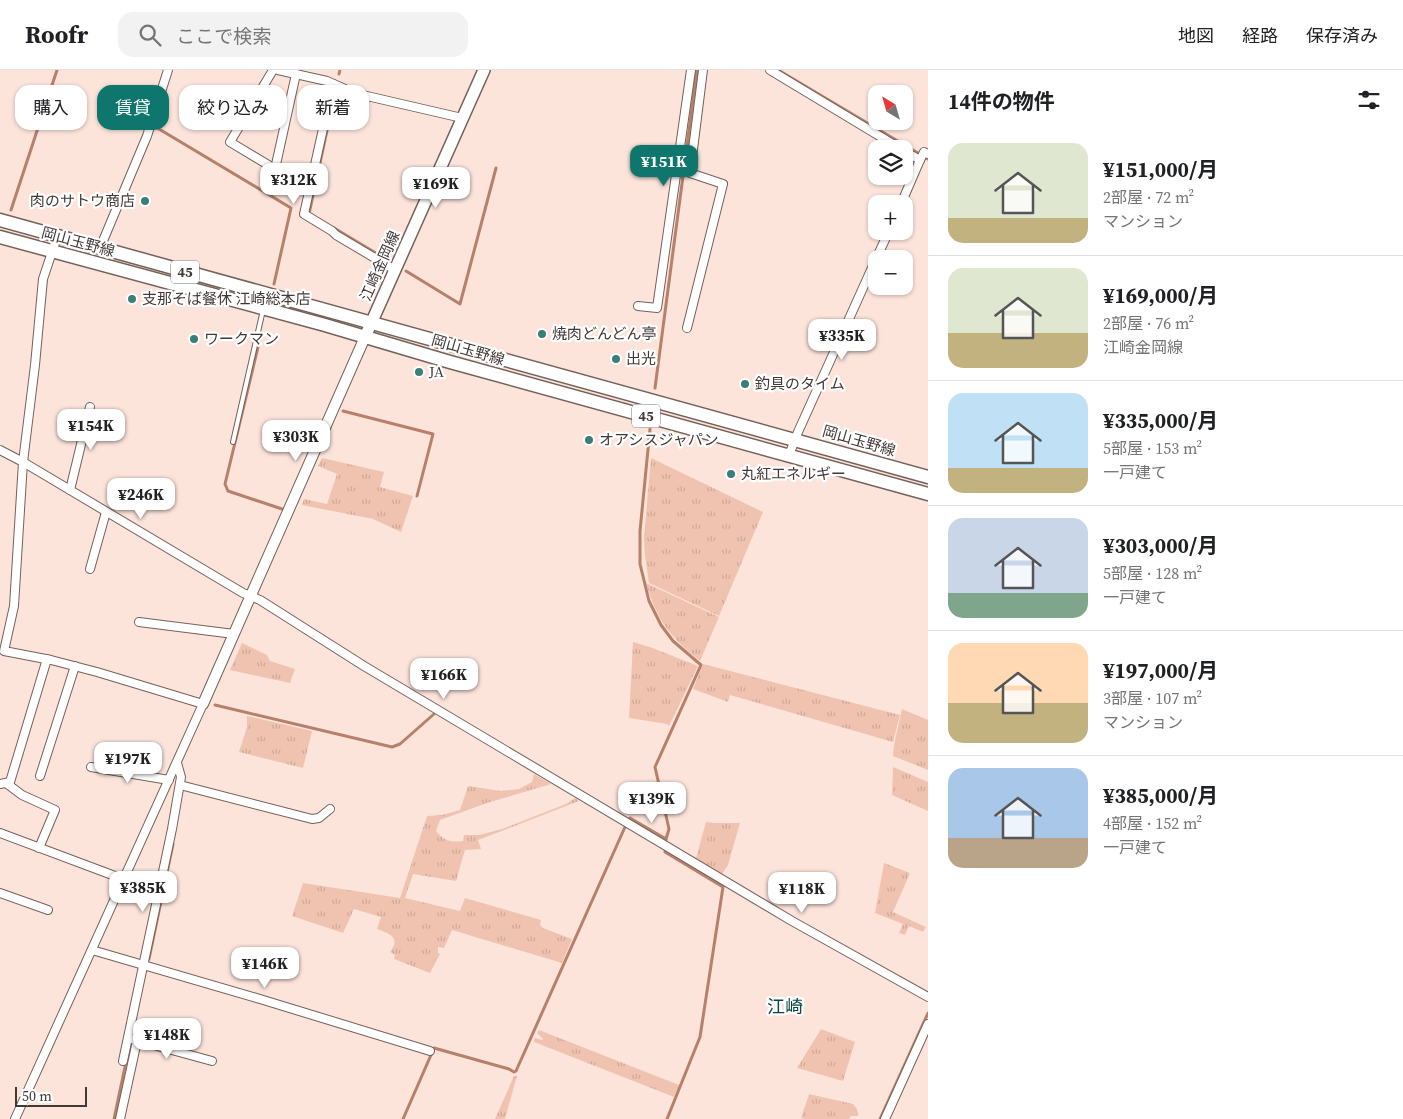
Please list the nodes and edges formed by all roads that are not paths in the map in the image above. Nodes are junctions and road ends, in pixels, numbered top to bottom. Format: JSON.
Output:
{"nodes":[{"id":1,"x":168,"y":70,"type":"edge"},
{"id":2,"x":273,"y":70,"type":"edge"},
{"id":3,"x":278,"y":70,"type":"edge"},
{"id":4,"x":484,"y":70,"type":"edge"},
{"id":5,"x":691,"y":70,"type":"edge"},
{"id":6,"x":703,"y":70,"type":"edge"},
{"id":7,"x":770,"y":70,"type":"edge"},
{"id":8,"x":296,"y":74,"type":"junction"},
{"id":9,"x":333,"y":84,"type":"junction"},
{"id":10,"x":462,"y":118,"type":"junction"},
{"id":11,"x":886,"y":140,"type":"edge"},
{"id":12,"x":924,"y":156,"type":"edge"},
{"id":13,"x":905,"y":195,"type":"edge"},
{"id":14,"x":0,"y":220,"type":"edge"},
{"id":15,"x":57,"y":236,"type":"junction"},
{"id":16,"x":0,"y":237,"type":"edge"},
{"id":17,"x":100,"y":248,"type":"junction"},
{"id":18,"x":53,"y":252,"type":"junction"},
{"id":19,"x":395,"y":270,"type":"junction"},
{"id":20,"x":868,"y":277,"type":"edge"},
{"id":21,"x":638,"y":306,"type":"dead end"},
{"id":22,"x":263,"y":308,"type":"junction"},
{"id":23,"x":371,"y":323,"type":"junction"},
{"id":24,"x":687,"y":328,"type":"dead end"},
{"id":25,"x":365,"y":337,"type":"junction"},
{"id":26,"x":90,"y":407,"type":"dead end"},
{"id":27,"x":795,"y":440,"type":"junction"},
{"id":28,"x":233,"y":442,"type":"dead end"},
{"id":29,"x":0,"y":450,"type":"edge"},
{"id":30,"x":789,"y":456,"type":"junction"},
{"id":31,"x":23,"y":462,"type":"junction"},
{"id":32,"x":928,"y":477,"type":"edge"},
{"id":33,"x":70,"y":490,"type":"junction"},
{"id":34,"x":928,"y":494,"type":"edge"},
{"id":35,"x":106,"y":512,"type":"junction"},
{"id":36,"x":90,"y":569,"type":"dead end"},
{"id":37,"x":250,"y":596,"type":"junction"},
{"id":38,"x":139,"y":622,"type":"dead end"},
{"id":39,"x":234,"y":634,"type":"junction"},
{"id":40,"x":2,"y":651,"type":"edge"},
{"id":41,"x":47,"y":659,"type":"junction"},
{"id":42,"x":76,"y":666,"type":"junction"},
{"id":43,"x":203,"y":704,"type":"junction"},
{"id":44,"x":177,"y":763,"type":"junction"},
{"id":45,"x":91,"y":767,"type":"dead end"},
{"id":46,"x":40,"y":776,"type":"dead end"},
{"id":47,"x":170,"y":780,"type":"junction"},
{"id":48,"x":3,"y":783,"type":"edge"},
{"id":49,"x":180,"y":785,"type":"junction"},
{"id":50,"x":330,"y":809,"type":"dead end"},
{"id":51,"x":0,"y":833,"type":"edge"},
{"id":52,"x":39,"y":848,"type":"junction"},
{"id":53,"x":123,"y":880,"type":"junction"},
{"id":54,"x":0,"y":893,"type":"edge"},
{"id":55,"x":48,"y":910,"type":"dead end"},
{"id":56,"x":92,"y":950,"type":"junction"},
{"id":57,"x":143,"y":965,"type":"junction"},
{"id":58,"x":928,"y":997,"type":"edge"},
{"id":59,"x":928,"y":1024,"type":"edge"},
{"id":60,"x":128,"y":1038,"type":"junction"},
{"id":61,"x":137,"y":1041,"type":"junction"},
{"id":62,"x":430,"y":1051,"type":"dead end"},
{"id":63,"x":123,"y":1061,"type":"dead end"},
{"id":64,"x":212,"y":1061,"type":"dead end"},
{"id":65,"x":15,"y":1119,"type":"edge"},
{"id":66,"x":120,"y":1119,"type":"edge"},
{"id":67,"x":886,"y":1119,"type":"edge"}],
"edges":[{"from":1,"to":17,"type":"street"},
{"from":2,"to":8,"type":"street"},
{"from":3,"to":8,"type":"street"},
{"from":4,"to":10,"type":"main road","name":"江崎金岡線"},
{"from":5,"to":21,"type":"street"},
{"from":6,"to":24,"type":"street"},
{"from":7,"to":11,"type":"street"},
{"from":8,"to":9,"type":"street"},
{"from":9,"to":10,"type":"street"},
{"from":9,"to":19,"type":"street"},
{"from":10,"to":19,"type":"main road","name":"江崎金岡線"},
{"from":12,"to":13,"type":"street"},
{"from":14,"to":15,"type":"main road","name":"岡山玉野線","number":"45"},
{"from":15,"to":17,"type":"main road","name":"岡山玉野線","number":"45"},
{"from":15,"to":18,"type":"street"},
{"from":16,"to":18,"type":"main road","name":"岡山玉野線","number":"45"},
{"from":17,"to":23,"type":"main road","name":"岡山玉野線","number":"45"},
{"from":18,"to":22,"type":"main road","name":"岡山玉野線","number":"45"},
{"from":18,"to":31,"type":"street"},
{"from":19,"to":23,"type":"main road","name":"江崎金岡線"},
{"from":20,"to":27,"type":"street"},
{"from":22,"to":25,"type":"main road","name":"岡山玉野線","number":"45"},
{"from":22,"to":28,"type":"lane"},
{"from":23,"to":25,"type":"main road","name":"江崎金岡線"},
{"from":23,"to":27,"type":"main road","name":"岡山玉野線","number":"45"},
{"from":25,"to":30,"type":"main road","name":"岡山玉野線","number":"45"},
{"from":25,"to":37,"type":"street"},
{"from":26,"to":33,"type":"street"},
{"from":27,"to":30,"type":"street"},
{"from":27,"to":32,"type":"main road","name":"岡山玉野線","number":"45"},
{"from":29,"to":31,"type":"street"},
{"from":30,"to":34,"type":"main road","name":"岡山玉野線","number":"45"},
{"from":31,"to":33,"type":"street"},
{"from":31,"to":40,"type":"street"},
{"from":33,"to":35,"type":"street"},
{"from":35,"to":36,"type":"street"},
{"from":35,"to":37,"type":"street"},
{"from":37,"to":39,"type":"street"},
{"from":37,"to":58,"type":"street"},
{"from":38,"to":39,"type":"street"},
{"from":39,"to":43,"type":"street"},
{"from":40,"to":41,"type":"street"},
{"from":41,"to":42,"type":"street"},
{"from":41,"to":48,"type":"street"},
{"from":42,"to":43,"type":"street"},
{"from":42,"to":46,"type":"street"},
{"from":43,"to":44,"type":"street"},
{"from":44,"to":47,"type":"street"},
{"from":44,"to":49,"type":"street"},
{"from":45,"to":47,"type":"street"},
{"from":47,"to":53,"type":"street"},
{"from":48,"to":52,"type":"street"},
{"from":49,"to":50,"type":"street"},
{"from":49,"to":57,"type":"street"},
{"from":51,"to":52,"type":"street"},
{"from":52,"to":53,"type":"street"},
{"from":53,"to":56,"type":"street"},
{"from":54,"to":55,"type":"street"},
{"from":56,"to":57,"type":"street"},
{"from":56,"to":65,"type":"street"},
{"from":57,"to":60,"type":"street"},
{"from":57,"to":62,"type":"street"},
{"from":59,"to":67,"type":"street"},
{"from":60,"to":61,"type":"street"},
{"from":60,"to":63,"type":"street"},
{"from":61,"to":64,"type":"street"},
{"from":61,"to":66,"type":"street"}]}
